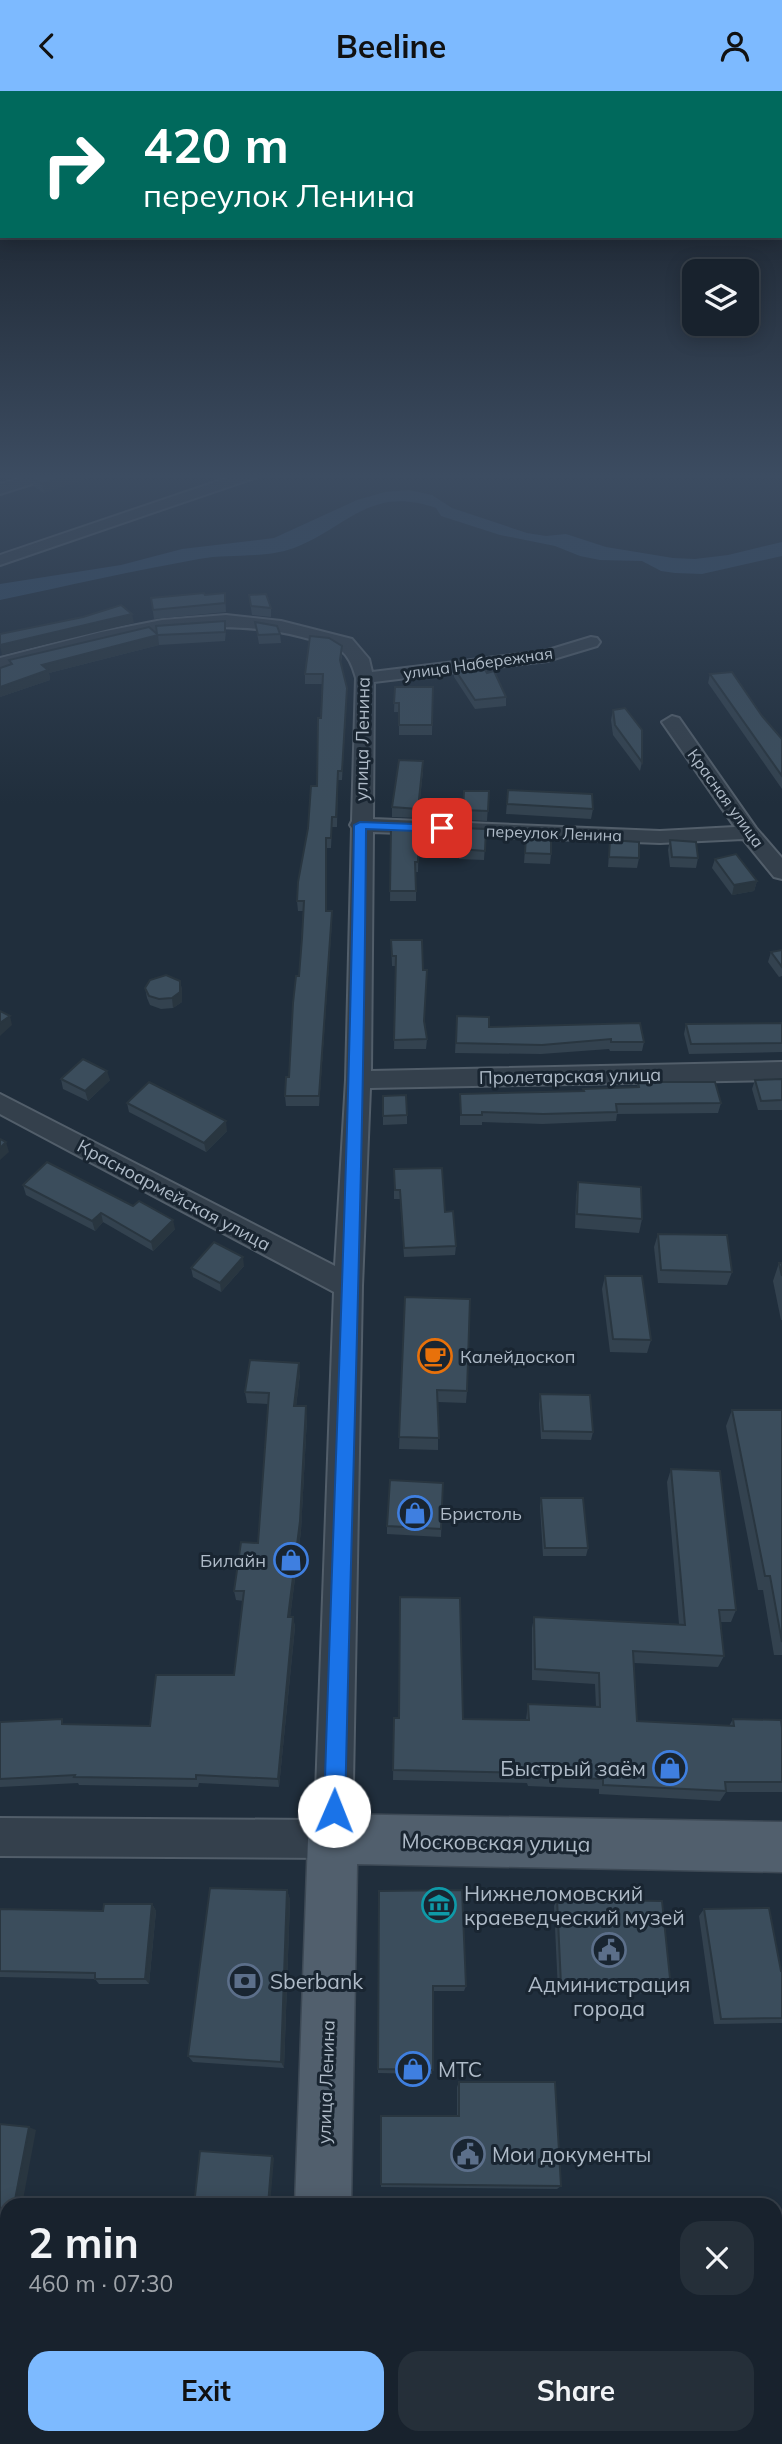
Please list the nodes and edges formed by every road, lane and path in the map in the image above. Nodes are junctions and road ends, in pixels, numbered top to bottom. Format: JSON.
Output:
{"nodes":[{"id":1,"x":591,"y":642,"type":"dead end"},
{"id":2,"x":0,"y":664,"type":"edge"},
{"id":3,"x":363,"y":668,"type":"junction"},
{"id":4,"x":672,"y":722,"type":"dead end"},
{"id":5,"x":360,"y":825,"type":"junction"},
{"id":6,"x":749,"y":832,"type":"junction"},
{"id":7,"x":782,"y":872,"type":"edge"},
{"id":8,"x":782,"y":1071,"type":"edge"},
{"id":9,"x":358,"y":1080,"type":"junction"},
{"id":10,"x":3,"y":1109,"type":"edge"},
{"id":11,"x":348,"y":1286,"type":"junction"},
{"id":12,"x":0,"y":1837,"type":"edge"},
{"id":13,"x":333,"y":1839,"type":"junction"},
{"id":14,"x":782,"y":1847,"type":"edge"},
{"id":15,"x":323,"y":2198,"type":"edge"}],
"edges":[{"from":1,"to":3,"type":"street","name":"улица Набережная"},
{"from":2,"to":3,"type":"street"},
{"from":3,"to":5,"type":"street","name":"улица Ленина"},
{"from":4,"to":6,"type":"street","name":"Красная улица"},
{"from":5,"to":6,"type":"street","name":"переулок Ленина"},
{"from":5,"to":9,"type":"street","name":"улица Ленина"},
{"from":6,"to":7,"type":"street","name":"Красная улица"},
{"from":8,"to":9,"type":"street","name":"Пролетарская улица"},
{"from":9,"to":11,"type":"street","name":"улица Ленина"},
{"from":10,"to":11,"type":"street","name":"Красноармейская улица"},
{"from":11,"to":13,"type":"street","name":"улица Ленина"},
{"from":12,"to":13,"type":"street","name":"Московская улица"},
{"from":13,"to":14,"type":"main road","name":"Московская улица"},
{"from":13,"to":15,"type":"main road","name":"улица Ленина"}]}
